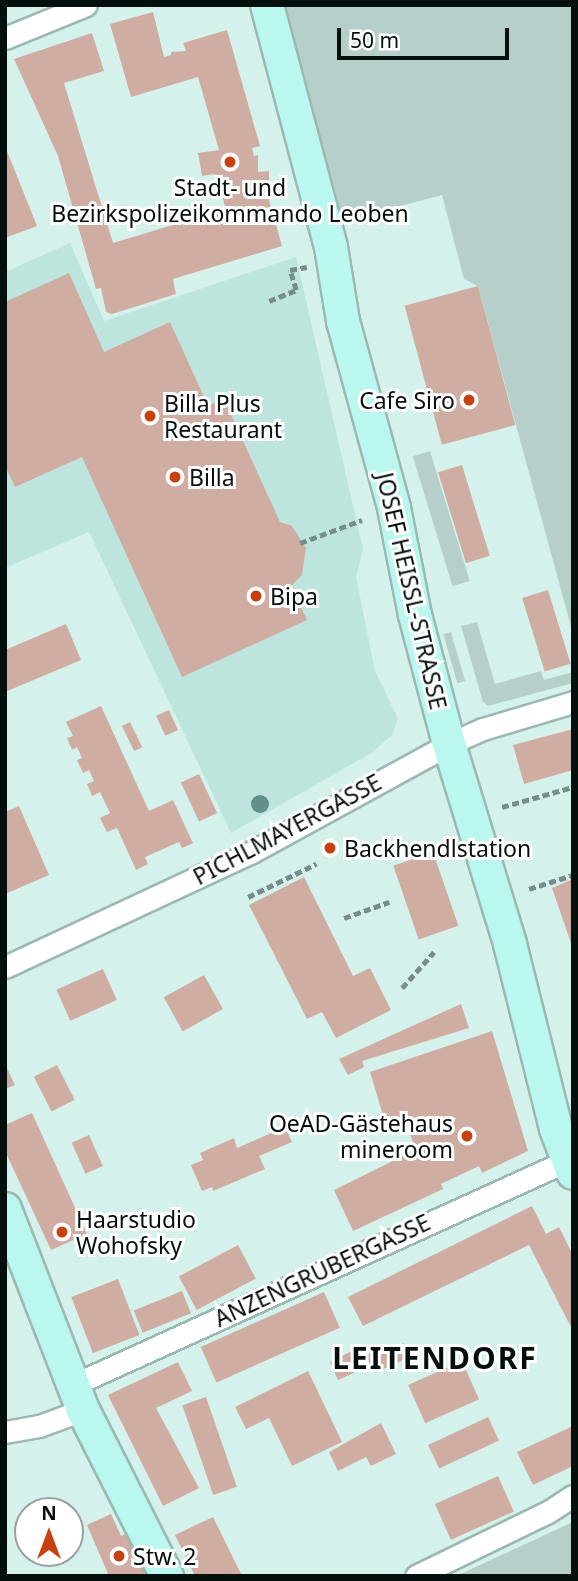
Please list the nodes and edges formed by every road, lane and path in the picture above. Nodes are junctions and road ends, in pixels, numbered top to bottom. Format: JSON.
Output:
{"nodes":[{"id":1,"x":86,"y":5,"type":"edge"},
{"id":2,"x":267,"y":5,"type":"edge"},
{"id":3,"x":5,"y":38,"type":"edge"},
{"id":4,"x":307,"y":267,"type":"dead end"},
{"id":5,"x":269,"y":301,"type":"dead end"},
{"id":6,"x":362,"y":520,"type":"dead end"},
{"id":7,"x":300,"y":543,"type":"dead end"},
{"id":8,"x":573,"y":702,"type":"edge"},
{"id":9,"x":449,"y":744,"type":"junction"},
{"id":10,"x":573,"y":787,"type":"edge"},
{"id":11,"x":502,"y":807,"type":"dead end"},
{"id":12,"x":316,"y":864,"type":"dead end"},
{"id":13,"x":573,"y":875,"type":"edge"},
{"id":14,"x":529,"y":889,"type":"dead end"},
{"id":15,"x":248,"y":897,"type":"dead end"},
{"id":16,"x":389,"y":902,"type":"dead end"},
{"id":17,"x":344,"y":918,"type":"dead end"},
{"id":18,"x":434,"y":953,"type":"dead end"},
{"id":19,"x":5,"y":967,"type":"edge"},
{"id":20,"x":402,"y":988,"type":"dead end"},
{"id":21,"x":571,"y":1164,"type":"edge"},
{"id":22,"x":5,"y":1209,"type":"edge"},
{"id":23,"x":78,"y":1398,"type":"junction"},
{"id":24,"x":5,"y":1432,"type":"edge"},
{"id":25,"x":573,"y":1496,"type":"edge"},
{"id":26,"x":167,"y":1576,"type":"edge"},
{"id":27,"x":416,"y":1576,"type":"edge"}],
"edges":[{"from":1,"to":3,"type":"street"},
{"from":2,"to":9,"type":"main road","name":"JOSEF HEISSL-STRASSE"},
{"from":4,"to":5,"type":"path"},
{"from":6,"to":7,"type":"path"},
{"from":8,"to":9,"type":"street","name":"PICHLMAYERGASSE"},
{"from":9,"to":19,"type":"street","name":"PICHLMAYERGASSE"},
{"from":9,"to":21,"type":"main road","name":"JOSEF HEISSL-STRASSE"},
{"from":10,"to":11,"type":"path"},
{"from":12,"to":15,"type":"path"},
{"from":13,"to":14,"type":"path"},
{"from":16,"to":17,"type":"path"},
{"from":18,"to":20,"type":"path"},
{"from":21,"to":23,"type":"street","name":"ANZENGRUBERGASSE"},
{"from":22,"to":23,"type":"main road"},
{"from":23,"to":24,"type":"street","name":"ANZENGRUBERGASSE"},
{"from":23,"to":26,"type":"main road"},
{"from":25,"to":27,"type":"street"}]}
